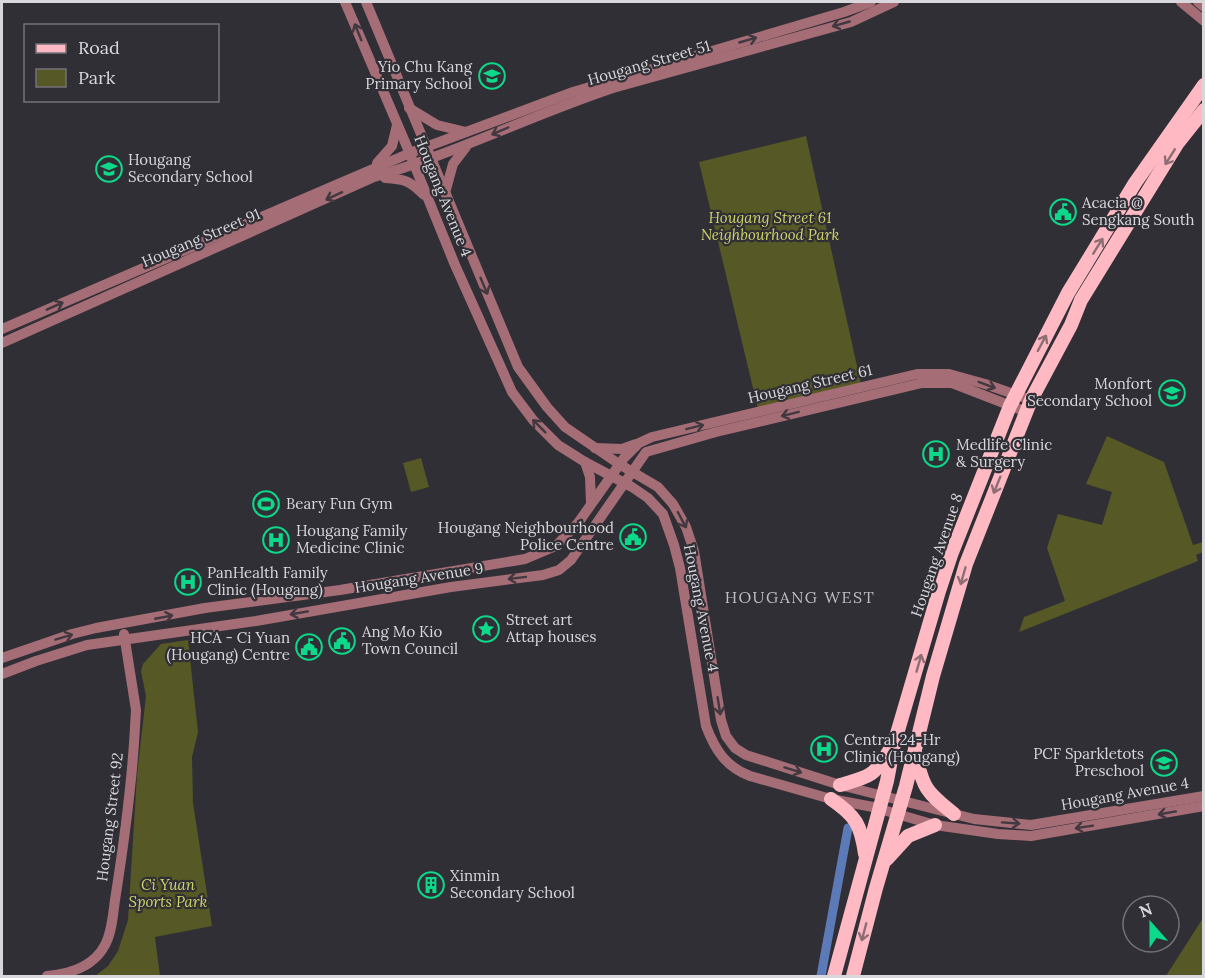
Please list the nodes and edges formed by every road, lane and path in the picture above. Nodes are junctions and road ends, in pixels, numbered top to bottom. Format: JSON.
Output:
{"nodes":[{"id":1,"x":345,"y":2,"type":"edge"},
{"id":2,"x":366,"y":2,"type":"edge"},
{"id":3,"x":871,"y":2,"type":"edge"},
{"id":4,"x":894,"y":2,"type":"edge"},
{"id":5,"x":1181,"y":2,"type":"edge"},
{"id":6,"x":1198,"y":2,"type":"edge"},
{"id":7,"x":1203,"y":7,"type":"edge"},
{"id":8,"x":1203,"y":21,"type":"edge"},
{"id":9,"x":1203,"y":85,"type":"edge"},
{"id":10,"x":409,"y":108,"type":"junction"},
{"id":11,"x":1203,"y":110,"type":"edge"},
{"id":12,"x":397,"y":125,"type":"junction"},
{"id":13,"x":467,"y":132,"type":"junction"},
{"id":14,"x":468,"y":145,"type":"junction"},
{"id":15,"x":426,"y":147,"type":"junction"},
{"id":16,"x":410,"y":153,"type":"junction"},
{"id":17,"x":431,"y":159,"type":"junction"},
{"id":18,"x":415,"y":165,"type":"junction"},
{"id":19,"x":372,"y":173,"type":"junction"},
{"id":20,"x":445,"y":193,"type":"junction"},
{"id":21,"x":428,"y":199,"type":"junction"},
{"id":22,"x":2,"y":329,"type":"edge"},
{"id":23,"x":2,"y":342,"type":"edge"},
{"id":24,"x":1012,"y":400,"type":"junction"},
{"id":25,"x":1029,"y":406,"type":"junction"},
{"id":26,"x":594,"y":448,"type":"junction"},
{"id":27,"x":642,"y":448,"type":"junction"},
{"id":28,"x":585,"y":462,"type":"junction"},
{"id":29,"x":619,"y":464,"type":"junction"},
{"id":30,"x":632,"y":472,"type":"junction"},
{"id":31,"x":610,"y":476,"type":"junction"},
{"id":32,"x":624,"y":483,"type":"junction"},
{"id":33,"x":652,"y":483,"type":"junction"},
{"id":34,"x":642,"y":495,"type":"junction"},
{"id":35,"x":591,"y":503,"type":"junction"},
{"id":36,"x":610,"y":503,"type":"junction"},
{"id":37,"x":122,"y":624,"type":"junction"},
{"id":38,"x":126,"y":640,"type":"junction"},
{"id":39,"x":2,"y":658,"type":"edge"},
{"id":40,"x":2,"y":674,"type":"edge"},
{"id":41,"x":894,"y":744,"type":"junction"},
{"id":42,"x":914,"y":748,"type":"junction"},
{"id":43,"x":840,"y":785,"type":"junction"},
{"id":44,"x":1203,"y":796,"type":"edge"},
{"id":45,"x":831,"y":799,"type":"junction"},
{"id":46,"x":902,"y":800,"type":"junction"},
{"id":47,"x":881,"y":802,"type":"junction"},
{"id":48,"x":1203,"y":806,"type":"edge"},
{"id":49,"x":1136,"y":813,"type":"junction"},
{"id":50,"x":897,"y":814,"type":"junction"},
{"id":51,"x":954,"y":814,"type":"junction"},
{"id":52,"x":935,"y":825,"type":"junction"},
{"id":53,"x":866,"y":859,"type":"junction"},
{"id":54,"x":884,"y":863,"type":"junction"},
{"id":55,"x":47,"y":976,"type":"edge"},
{"id":56,"x":834,"y":976,"type":"edge"},
{"id":57,"x":853,"y":976,"type":"edge"}],
"edges":[{"from":12,"to":1,"type":"street","name":"Hougang Avenue 4","one_way":true},
{"from":2,"to":10,"type":"street","name":"Hougang Avenue 4"},
{"from":13,"to":3,"type":"street","name":"Hougang Street 51","one_way":true},
{"from":4,"to":14,"type":"street","name":"Hougang Street 51","one_way":true},
{"from":5,"to":8,"type":"street"},
{"from":6,"to":7,"type":"street"},
{"from":24,"to":9,"type":"main road","name":"Hougang Avenue 8","one_way":true},
{"from":10,"to":13,"type":"street"},
{"from":10,"to":15,"type":"street","name":"Hougang Avenue 4"},
{"from":11,"to":25,"type":"main road","name":"Hougang Avenue 8","one_way":true},
{"from":12,"to":16,"type":"street","name":"Hougang Avenue 4"},
{"from":12,"to":19,"type":"street"},
{"from":13,"to":15,"type":"street","name":"Hougang Street 51"},
{"from":14,"to":17,"type":"street","name":"Hougang Street 51"},
{"from":14,"to":20,"type":"street"},
{"from":15,"to":16,"type":"street","name":"Hougang Street 51"},
{"from":15,"to":17,"type":"street","name":"Hougang Avenue 4"},
{"from":16,"to":18,"type":"street","name":"Hougang Avenue 4"},
{"from":16,"to":19,"type":"street","name":"Hougang Street 91"},
{"from":17,"to":18,"type":"street","name":"Hougang Street 51"},
{"from":17,"to":20,"type":"street","name":"Hougang Avenue 4"},
{"from":18,"to":19,"type":"street","name":"Hougang Street 91"},
{"from":18,"to":21,"type":"street","name":"Hougang Avenue 4"},
{"from":19,"to":21,"type":"street"},
{"from":22,"to":19,"type":"street","name":"Hougang Street 91","one_way":true},
{"from":19,"to":23,"type":"street","name":"Hougang Street 91","one_way":true},
{"from":20,"to":26,"type":"street","name":"Hougang Avenue 4","one_way":true},
{"from":28,"to":21,"type":"street","name":"Hougang Avenue 4","one_way":true},
{"from":24,"to":25,"type":"street","name":"Hougang Street 61"},
{"from":24,"to":27,"type":"street","name":"Hougang Street 61"},
{"from":41,"to":24,"type":"main road","name":"Hougang Avenue 8","one_way":true},
{"from":25,"to":42,"type":"main road","name":"Hougang Avenue 8","one_way":true},
{"from":26,"to":27,"type":"street","name":"Hougang Street 61"},
{"from":26,"to":29,"type":"street","name":"Hougang Avenue 4"},
{"from":27,"to":29,"type":"street"},
{"from":27,"to":30,"type":"street"},
{"from":27,"to":33,"type":"street"},
{"from":28,"to":31,"type":"street","name":"Hougang Avenue 4"},
{"from":28,"to":35,"type":"street"},
{"from":29,"to":30,"type":"street","name":"Hougang Avenue 4"},
{"from":29,"to":31,"type":"street"},
{"from":30,"to":32,"type":"street"},
{"from":30,"to":33,"type":"street","name":"Hougang Avenue 4"},
{"from":31,"to":32,"type":"street","name":"Hougang Avenue 4"},
{"from":31,"to":35,"type":"street","name":"Hougang Avenue 9"},
{"from":32,"to":34,"type":"street","name":"Hougang Avenue 4"},
{"from":32,"to":36,"type":"street","name":"Hougang Avenue 9"},
{"from":33,"to":43,"type":"street","name":"Hougang Avenue 4","one_way":true},
{"from":34,"to":36,"type":"street"},
{"from":34,"to":45,"type":"street","name":"Hougang Avenue 4"},
{"from":37,"to":35,"type":"street","name":"Hougang Avenue 9","one_way":true},
{"from":36,"to":38,"type":"street","name":"Hougang Avenue 9","one_way":true},
{"from":37,"to":38,"type":"street","name":"Hougang Street 92"},
{"from":39,"to":37,"type":"street","name":"Hougang Avenue 9","one_way":true},
{"from":38,"to":40,"type":"street","name":"Hougang Avenue 9"},
{"from":38,"to":55,"type":"street","name":"Hougang Street 92"},
{"from":41,"to":43,"type":"main road"},
{"from":41,"to":47,"type":"main road","name":"Hougang Avenue 8"},
{"from":42,"to":46,"type":"main road","name":"Hougang Avenue 8"},
{"from":42,"to":51,"type":"main road"},
{"from":43,"to":47,"type":"street","name":"Hougang Avenue 4"},
{"from":44,"to":49,"type":"street","name":"Hougang Avenue 4"},
{"from":45,"to":47,"type":"street","name":"Hougang Avenue 4"},
{"from":45,"to":53,"type":"main road"},
{"from":46,"to":47,"type":"street","name":"Hougang Avenue 4"},
{"from":46,"to":50,"type":"main road","name":"Hougang Avenue 8"},
{"from":46,"to":51,"type":"street","name":"Hougang Avenue 4"},
{"from":47,"to":50,"type":"street","name":"Hougang Avenue 4"},
{"from":47,"to":53,"type":"main road","name":"Hougang Avenue 8"},
{"from":48,"to":49,"type":"street","name":"Hougang Avenue 4","one_way":true},
{"from":51,"to":49,"type":"street","name":"Hougang Avenue 4","one_way":true},
{"from":49,"to":52,"type":"street","name":"Hougang Avenue 4","one_way":true},
{"from":50,"to":52,"type":"street","name":"Hougang Avenue 4"},
{"from":50,"to":54,"type":"main road","name":"Hougang Avenue 8"},
{"from":52,"to":54,"type":"main road"},
{"from":53,"to":56,"type":"main road","name":"Hougang Avenue 8"},
{"from":54,"to":57,"type":"main road","name":"Hougang Avenue 8","one_way":true}]}
